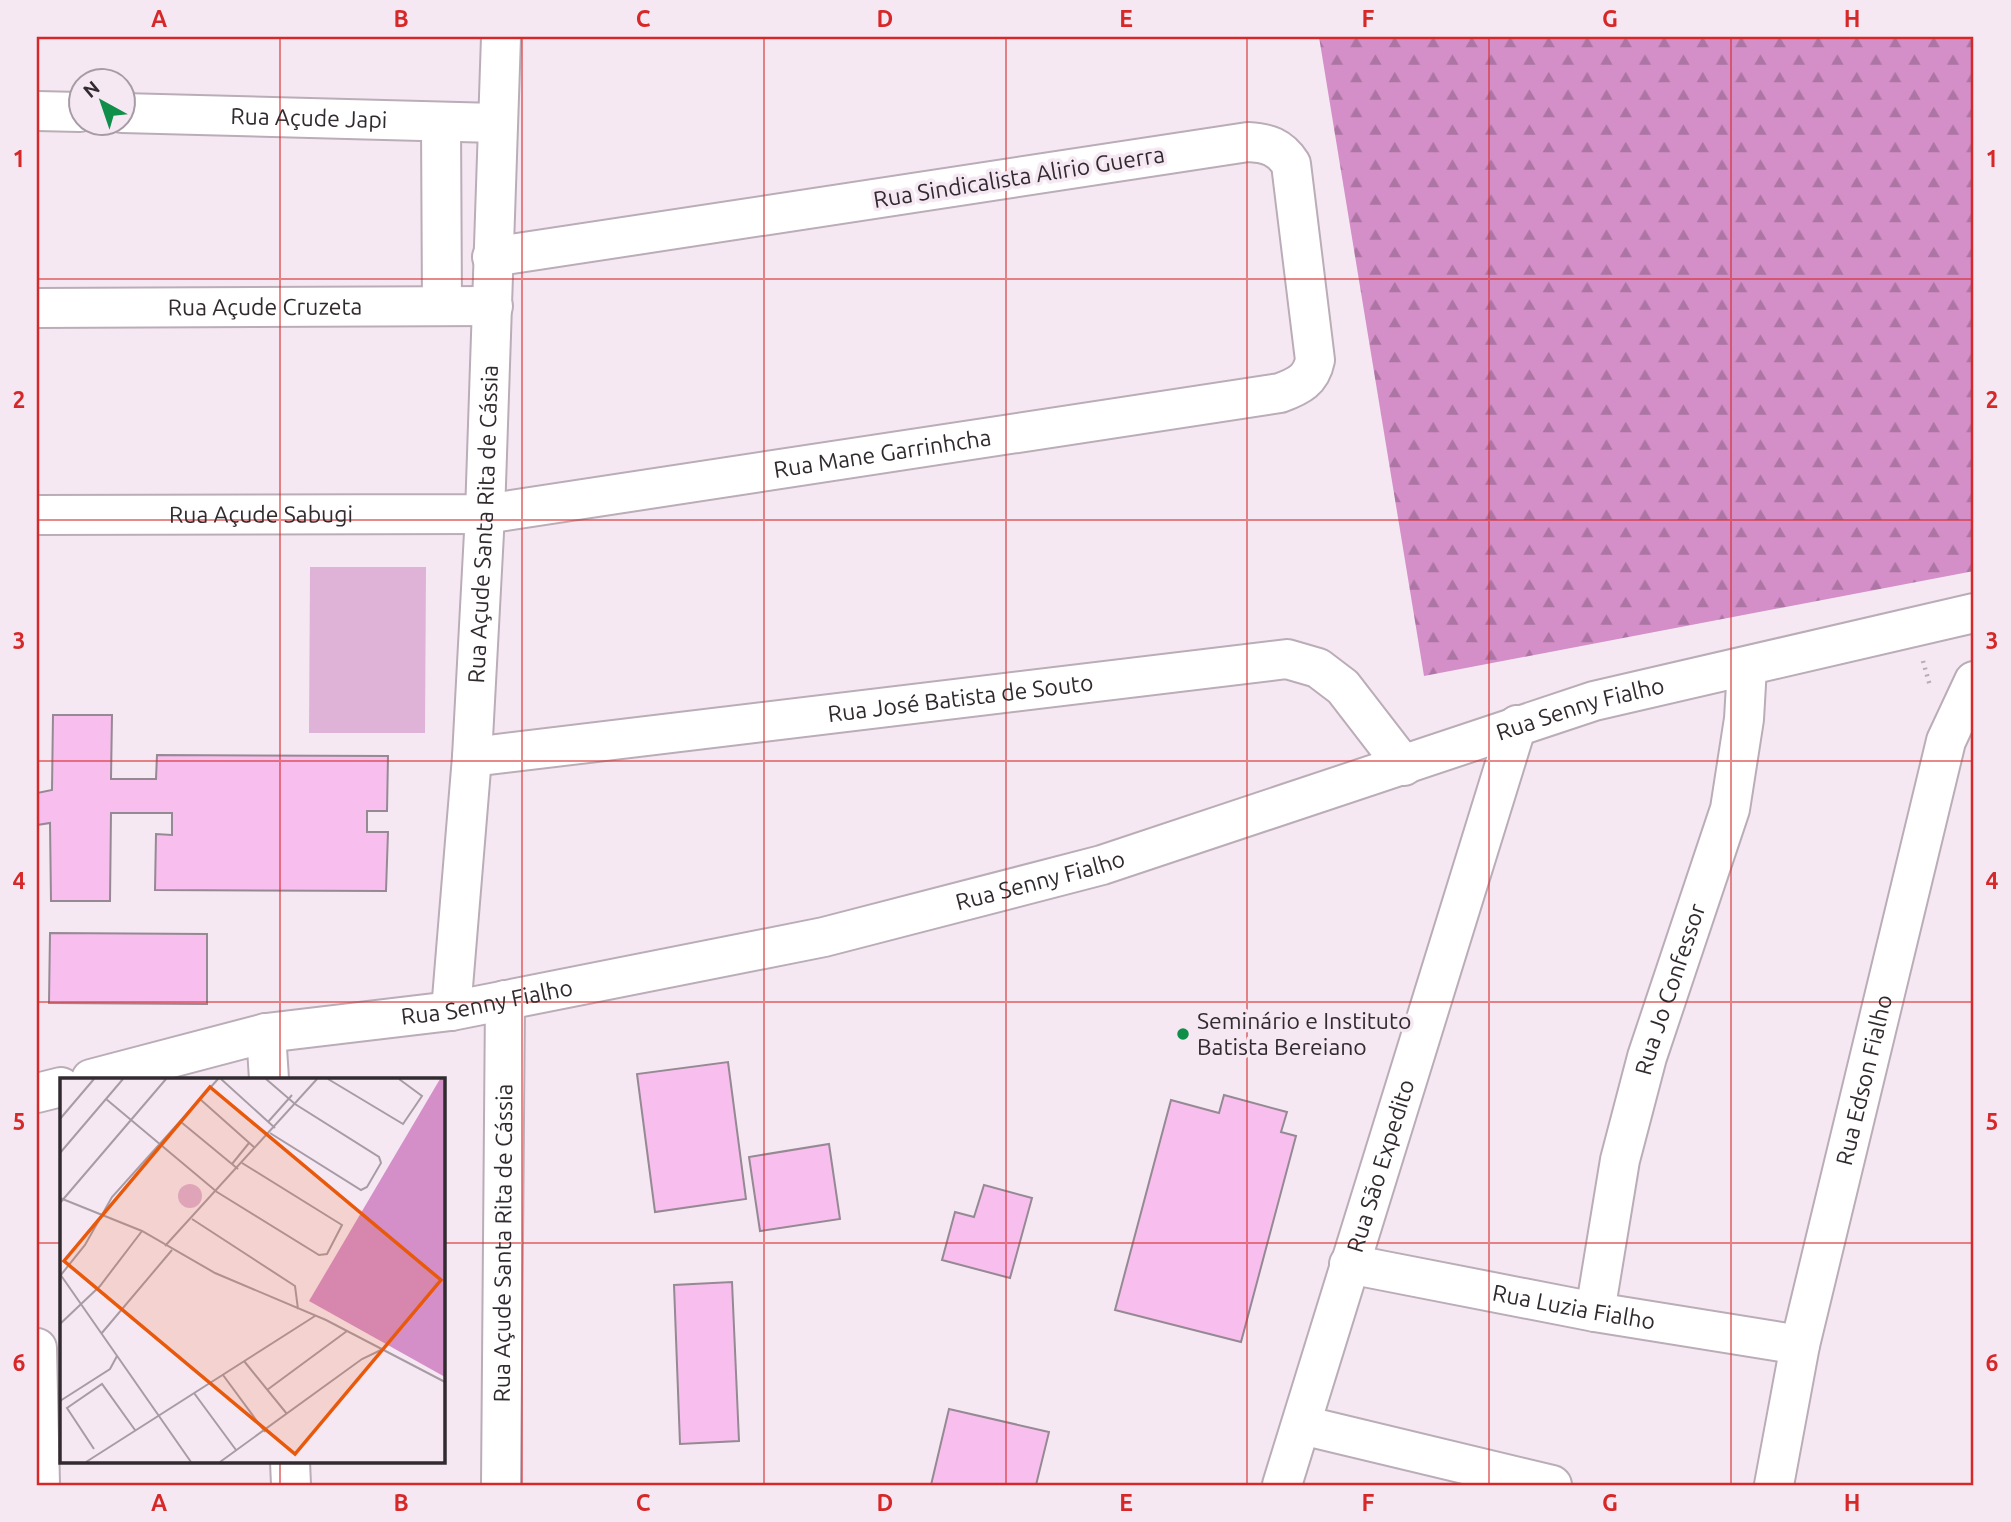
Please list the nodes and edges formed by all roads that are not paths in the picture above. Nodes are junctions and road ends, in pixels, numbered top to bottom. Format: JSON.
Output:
{"nodes":[{"id":1,"x":500,"y":37,"type":"edge"},
{"id":2,"x":37,"y":111,"type":"edge"},
{"id":3,"x":66,"y":112,"type":"edge"},
{"id":4,"x":136,"y":113,"type":"edge"},
{"id":5,"x":441,"y":122,"type":"junction"},
{"id":6,"x":496,"y":123,"type":"junction"},
{"id":7,"x":492,"y":257,"type":"junction"},
{"id":8,"x":442,"y":306,"type":"junction"},
{"id":9,"x":493,"y":306,"type":"junction"},
{"id":10,"x":37,"y":307,"type":"edge"},
{"id":11,"x":1280,"y":393,"type":"joint"},
{"id":12,"x":485,"y":514,"type":"junction"},
{"id":13,"x":37,"y":515,"type":"edge"},
{"id":14,"x":1974,"y":613,"type":"edge"},
{"id":15,"x":1747,"y":667,"type":"junction"},
{"id":16,"x":1974,"y":681,"type":"edge"},
{"id":17,"x":1517,"y":725,"type":"junction"},
{"id":18,"x":472,"y":757,"type":"junction"},
{"id":19,"x":1404,"y":766,"type":"junction"},
{"id":20,"x":505,"y":1000,"type":"junction"},
{"id":21,"x":451,"y":1012,"type":"junction"},
{"id":22,"x":266,"y":1033,"type":"junction"},
{"id":23,"x":94,"y":1078,"type":"edge"},
{"id":24,"x":269,"y":1078,"type":"edge"},
{"id":25,"x":60,"y":1087,"type":"edge"},
{"id":26,"x":37,"y":1093,"type":"edge"},
{"id":27,"x":1349,"y":1264,"type":"junction"},
{"id":28,"x":1595,"y":1312,"type":"junction"},
{"id":29,"x":1800,"y":1345,"type":"junction"},
{"id":30,"x":37,"y":1348,"type":"edge"},
{"id":31,"x":1302,"y":1425,"type":"junction"},
{"id":32,"x":290,"y":1462,"type":"edge"},
{"id":33,"x":40,"y":1485,"type":"edge"},
{"id":34,"x":291,"y":1485,"type":"edge"},
{"id":35,"x":501,"y":1485,"type":"edge"},
{"id":36,"x":1282,"y":1485,"type":"edge"},
{"id":37,"x":1552,"y":1485,"type":"edge"},
{"id":38,"x":1774,"y":1485,"type":"edge"}],
"edges":[{"from":1,"to":6,"type":"street","name":"Rua Açude Santa Rita de Cássia"},
{"from":2,"to":3,"type":"street"},
{"from":4,"to":5,"type":"street","name":"Rua Açude Japi"},
{"from":5,"to":6,"type":"street","name":"Rua Açude Japi"},
{"from":5,"to":8,"type":"street"},
{"from":6,"to":7,"type":"street","name":"Rua Açude Santa Rita de Cássia"},
{"from":7,"to":9,"type":"street","name":"Rua Açude Santa Rita de Cássia"},
{"from":7,"to":11,"type":"street","name":"Rua Sindicalista Alirio Guerra"},
{"from":8,"to":9,"type":"street","name":"Rua Açude Cruzeta"},
{"from":8,"to":10,"type":"street","name":"Rua Açude Cruzeta"},
{"from":9,"to":12,"type":"street","name":"Rua Açude Santa Rita de Cássia"},
{"from":11,"to":12,"type":"street","name":"Rua Mane Garrinhcha"},
{"from":12,"to":13,"type":"street","name":"Rua Açude Sabugi"},
{"from":12,"to":18,"type":"street","name":"Rua Açude Santa Rita de Cássia"},
{"from":14,"to":15,"type":"street","name":"Rua Senny Fialho"},
{"from":15,"to":17,"type":"street","name":"Rua Senny Fialho"},
{"from":15,"to":28,"type":"street","name":"Rua Jo Confessor"},
{"from":16,"to":29,"type":"street","name":"Rua Edson Fialho"},
{"from":17,"to":19,"type":"street","name":"Rua Senny Fialho"},
{"from":17,"to":27,"type":"street","name":"Rua São Expedito"},
{"from":18,"to":19,"type":"street","name":"Rua José Batista de Souto"},
{"from":18,"to":21,"type":"street","name":"Rua Açude Santa Rita de Cássia"},
{"from":19,"to":20,"type":"street","name":"Rua Senny Fialho"},
{"from":20,"to":21,"type":"street","name":"Rua Senny Fialho"},
{"from":20,"to":35,"type":"street","name":"Rua Açude Santa Rita de Cássia"},
{"from":21,"to":22,"type":"street","name":"Rua Senny Fialho"},
{"from":22,"to":23,"type":"street","name":"Rua Senny Fialho"},
{"from":22,"to":24,"type":"street"},
{"from":25,"to":26,"type":"street"},
{"from":27,"to":28,"type":"street","name":"Rua Luzia Fialho"},
{"from":27,"to":31,"type":"street","name":"Rua São Expedito"},
{"from":28,"to":29,"type":"street","name":"Rua Luzia Fialho"},
{"from":29,"to":38,"type":"street","name":"Rua Edson Fialho"},
{"from":30,"to":33,"type":"street"},
{"from":31,"to":36,"type":"street","name":"Rua São Expedito"},
{"from":31,"to":37,"type":"street"},
{"from":32,"to":34,"type":"street"}]}
